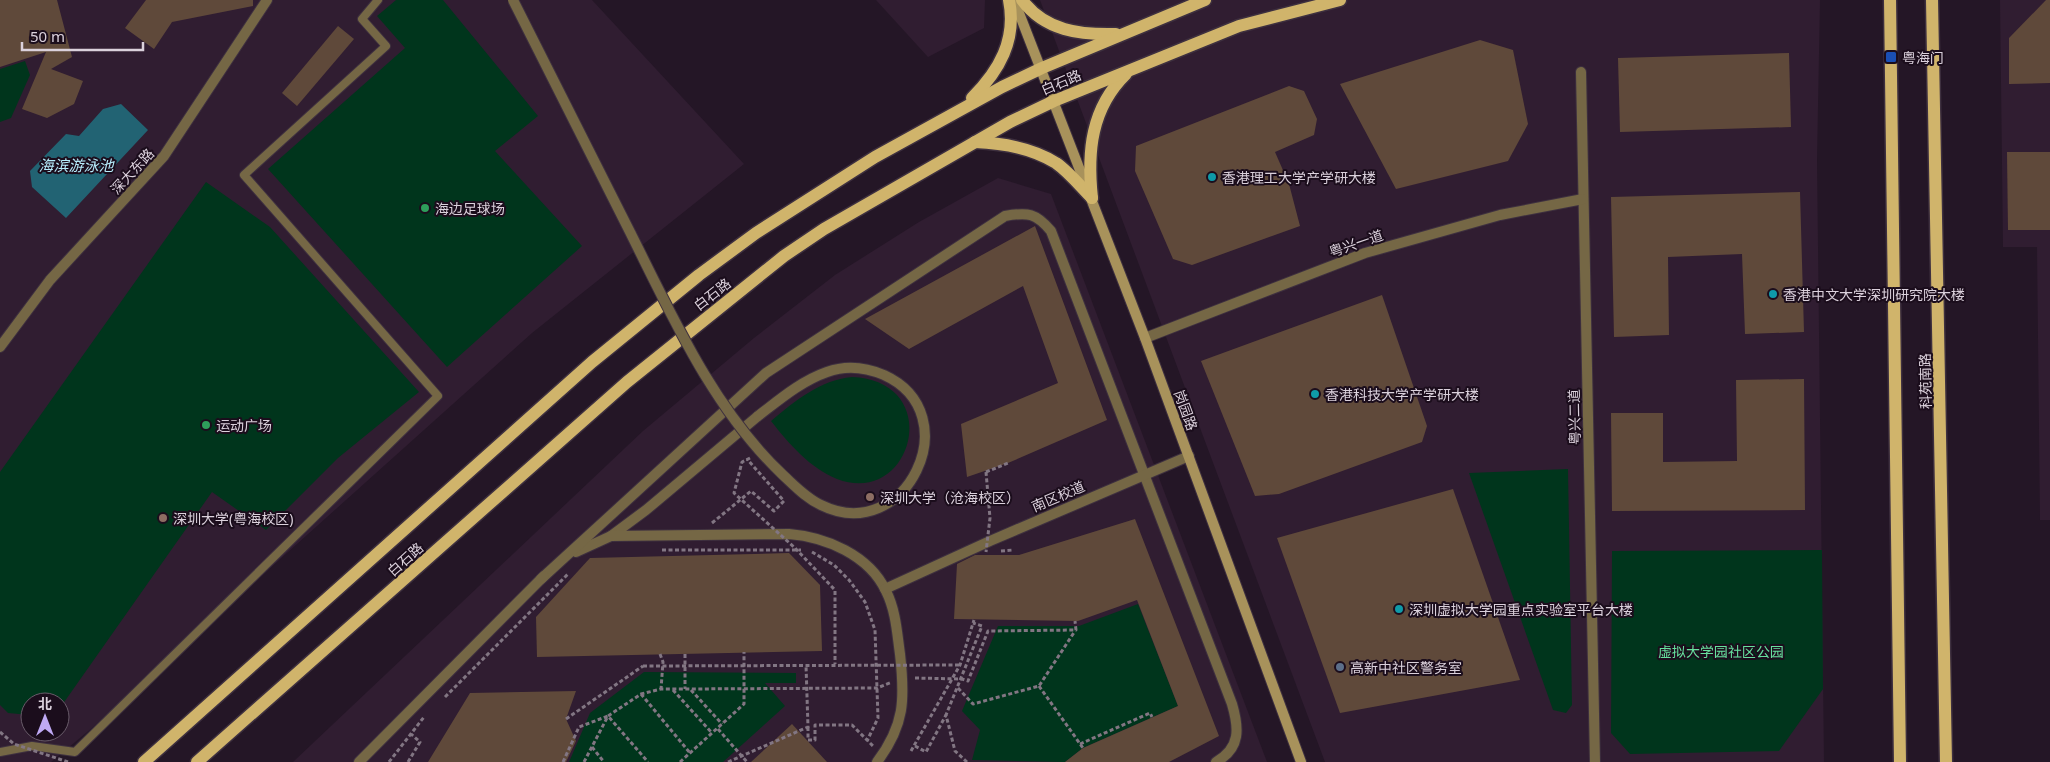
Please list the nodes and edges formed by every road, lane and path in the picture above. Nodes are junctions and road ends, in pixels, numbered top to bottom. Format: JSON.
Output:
{"nodes":[{"id":1,"x":267,"y":0,"type":"edge"},
{"id":2,"x":378,"y":0,"type":"edge"},
{"id":3,"x":514,"y":0,"type":"edge"},
{"id":4,"x":1009,"y":0,"type":"edge"},
{"id":5,"x":1014,"y":0,"type":"edge"},
{"id":6,"x":1022,"y":0,"type":"edge"},
{"id":7,"x":1205,"y":0,"type":"edge"},
{"id":8,"x":1340,"y":0,"type":"edge"},
{"id":9,"x":1890,"y":0,"type":"edge"},
{"id":10,"x":1932,"y":0,"type":"edge"},
{"id":11,"x":1124,"y":34,"type":"junction"},
{"id":12,"x":1042,"y":68,"type":"junction"},
{"id":13,"x":1132,"y":69,"type":"junction"},
{"id":14,"x":1581,"y":72,"type":"dead end"},
{"id":15,"x":1054,"y":100,"type":"junction"},
{"id":16,"x":962,"y":108,"type":"junction"},
{"id":17,"x":974,"y":142,"type":"junction"},
{"id":18,"x":1092,"y":198,"type":"junction"},
{"id":19,"x":1584,"y":199,"type":"junction"},
{"id":20,"x":1146,"y":338,"type":"junction"},
{"id":21,"x":0,"y":347,"type":"edge"},
{"id":22,"x":1188,"y":456,"type":"junction"},
{"id":23,"x":747,"y":459,"type":"dead end"},
{"id":24,"x":1008,"y":463,"type":"dead end"},
{"id":25,"x":1143,"y":475,"type":"junction"},
{"id":26,"x":698,"y":534,"type":"junction"},
{"id":27,"x":611,"y":536,"type":"junction"},
{"id":28,"x":795,"y":548,"type":"dead end"},
{"id":29,"x":659,"y":550,"type":"dead end"},
{"id":30,"x":986,"y":552,"type":"dead end"},
{"id":31,"x":569,"y":573,"type":"dead end"},
{"id":32,"x":541,"y":579,"type":"junction"},
{"id":33,"x":886,"y":589,"type":"junction"},
{"id":34,"x":1075,"y":621,"type":"dead end"},
{"id":35,"x":1076,"y":630,"type":"junction"},
{"id":36,"x":744,"y":652,"type":"dead end"},
{"id":37,"x":660,"y":654,"type":"dead end"},
{"id":38,"x":685,"y":654,"type":"dead end"},
{"id":39,"x":835,"y":664,"type":"junction"},
{"id":40,"x":806,"y":665,"type":"junction"},
{"id":41,"x":960,"y":665,"type":"junction"},
{"id":42,"x":962,"y":679,"type":"junction"},
{"id":43,"x":1039,"y":686,"type":"junction"},
{"id":44,"x":958,"y":688,"type":"junction"},
{"id":45,"x":673,"y":689,"type":"junction"},
{"id":46,"x":685,"y":689,"type":"junction"},
{"id":47,"x":690,"y":689,"type":"junction"},
{"id":48,"x":661,"y":690,"type":"junction"},
{"id":49,"x":744,"y":690,"type":"junction"},
{"id":50,"x":821,"y":690,"type":"dead end"},
{"id":51,"x":641,"y":694,"type":"junction"},
{"id":52,"x":444,"y":698,"type":"dead end"},
{"id":53,"x":430,"y":712,"type":"dead end"},
{"id":54,"x":946,"y":715,"type":"junction"},
{"id":55,"x":608,"y":716,"type":"junction"},
{"id":56,"x":1152,"y":717,"type":"dead end"},
{"id":57,"x":566,"y":719,"type":"dead end"},
{"id":58,"x":722,"y":724,"type":"junction"},
{"id":59,"x":808,"y":727,"type":"junction"},
{"id":60,"x":718,"y":729,"type":"junction"},
{"id":61,"x":0,"y":732,"type":"edge"},
{"id":62,"x":712,"y":733,"type":"junction"},
{"id":63,"x":411,"y":734,"type":"junction"},
{"id":64,"x":867,"y":741,"type":"junction"},
{"id":65,"x":1080,"y":744,"type":"junction"},
{"id":66,"x":915,"y":746,"type":"junction"},
{"id":67,"x":591,"y":747,"type":"junction"},
{"id":68,"x":1083,"y":748,"type":"dead end"},
{"id":69,"x":0,"y":752,"type":"edge"},
{"id":70,"x":912,"y":752,"type":"dead end"},
{"id":71,"x":690,"y":753,"type":"junction"},
{"id":72,"x":880,"y":758,"type":"edge"},
{"id":73,"x":68,"y":762,"type":"edge"},
{"id":74,"x":144,"y":762,"type":"edge"},
{"id":75,"x":197,"y":762,"type":"edge"},
{"id":76,"x":359,"y":762,"type":"edge"},
{"id":77,"x":389,"y":762,"type":"edge"},
{"id":78,"x":408,"y":762,"type":"edge"},
{"id":79,"x":562,"y":762,"type":"edge"},
{"id":80,"x":584,"y":762,"type":"edge"},
{"id":81,"x":604,"y":762,"type":"edge"},
{"id":82,"x":648,"y":762,"type":"edge"},
{"id":83,"x":680,"y":762,"type":"edge"},
{"id":84,"x":728,"y":762,"type":"edge"},
{"id":85,"x":747,"y":762,"type":"edge"},
{"id":86,"x":967,"y":762,"type":"edge"},
{"id":87,"x":1216,"y":762,"type":"edge"},
{"id":88,"x":1301,"y":762,"type":"edge"},
{"id":89,"x":1594,"y":762,"type":"edge"},
{"id":90,"x":1900,"y":762,"type":"edge"},
{"id":91,"x":1946,"y":762,"type":"edge"}],
"edges":[{"from":1,"to":21,"type":"street","name":"深大东路"},
{"from":2,"to":69,"type":"lane"},
{"from":3,"to":27,"type":"street","bridge":true},
{"from":4,"to":16,"type":"main road"},
{"from":5,"to":12,"type":"street","name":"岗园路"},
{"from":6,"to":11,"type":"main road"},
{"from":7,"to":11,"type":"main road","name":"白石路"},
{"from":8,"to":13,"type":"main road","name":"白石路"},
{"from":9,"to":90,"type":"main road"},
{"from":10,"to":91,"type":"main road","name":"科苑南路"},
{"from":11,"to":12,"type":"main road","name":"白石路"},
{"from":12,"to":15,"type":"street","name":"岗园路"},
{"from":12,"to":16,"type":"main road","name":"白石路"},
{"from":13,"to":15,"type":"main road","name":"白石路"},
{"from":13,"to":18,"type":"main road"},
{"from":14,"to":19,"type":"street","name":"粤兴二道"},
{"from":15,"to":17,"type":"main road","name":"白石路"},
{"from":15,"to":18,"type":"street","name":"岗园路"},
{"from":16,"to":74,"type":"main road","name":"白石路"},
{"from":17,"to":18,"type":"main road"},
{"from":17,"to":75,"type":"main road","name":"白石路"},
{"from":18,"to":20,"type":"street","name":"岗园路"},
{"from":19,"to":20,"type":"street","name":"粤兴一道"},
{"from":19,"to":89,"type":"street","name":"粤兴二道"},
{"from":20,"to":22,"type":"street","name":"岗园路"},
{"from":22,"to":25,"type":"street","name":"南区校道"},
{"from":22,"to":88,"type":"street","name":"岗园路"},
{"from":23,"to":26,"type":"path"},
{"from":24,"to":30,"type":"path","bridge":true},
{"from":25,"to":32,"type":"street"},
{"from":25,"to":33,"type":"street","name":"南区校道"},
{"from":25,"to":87,"type":"street"},
{"from":26,"to":27,"type":"street"},
{"from":26,"to":33,"type":"street"},
{"from":27,"to":32,"type":"street"},
{"from":28,"to":39,"type":"path","bridge":true},
{"from":29,"to":64,"type":"path"},
{"from":31,"to":52,"type":"path"},
{"from":32,"to":76,"type":"street"},
{"from":33,"to":72,"type":"street"},
{"from":34,"to":35,"type":"path"},
{"from":35,"to":42,"type":"path"},
{"from":35,"to":43,"type":"path"},
{"from":36,"to":49,"type":"path"},
{"from":37,"to":48,"type":"path"},
{"from":38,"to":46,"type":"path"},
{"from":39,"to":40,"type":"path","bridge":true},
{"from":39,"to":41,"type":"path","bridge":true},
{"from":40,"to":57,"type":"path","bridge":true},
{"from":40,"to":59,"type":"path","bridge":true},
{"from":41,"to":42,"type":"path","bridge":true},
{"from":41,"to":66,"type":"path","bridge":true},
{"from":42,"to":44,"type":"path"},
{"from":43,"to":44,"type":"path"},
{"from":43,"to":65,"type":"path"},
{"from":44,"to":54,"type":"path"},
{"from":45,"to":46,"type":"path"},
{"from":45,"to":48,"type":"path"},
{"from":45,"to":62,"type":"path"},
{"from":46,"to":47,"type":"path"},
{"from":47,"to":49,"type":"path"},
{"from":47,"to":58,"type":"path"},
{"from":48,"to":51,"type":"path"},
{"from":49,"to":50,"type":"path"},
{"from":49,"to":58,"type":"path"},
{"from":51,"to":55,"type":"path"},
{"from":51,"to":71,"type":"path"},
{"from":53,"to":63,"type":"path"},
{"from":54,"to":66,"type":"path"},
{"from":54,"to":86,"type":"path"},
{"from":55,"to":67,"type":"path"},
{"from":55,"to":79,"type":"path"},
{"from":55,"to":82,"type":"path"},
{"from":56,"to":65,"type":"path"},
{"from":58,"to":60,"type":"path"},
{"from":59,"to":64,"type":"path"},
{"from":59,"to":84,"type":"path","bridge":true},
{"from":60,"to":62,"type":"path"},
{"from":60,"to":85,"type":"path"},
{"from":61,"to":73,"type":"path","bridge":true},
{"from":62,"to":71,"type":"path"},
{"from":63,"to":77,"type":"path"},
{"from":63,"to":78,"type":"path"},
{"from":64,"to":72,"type":"path"},
{"from":65,"to":68,"type":"path"},
{"from":66,"to":70,"type":"path","bridge":true},
{"from":67,"to":80,"type":"path"},
{"from":67,"to":81,"type":"path"},
{"from":71,"to":83,"type":"path"}]}
